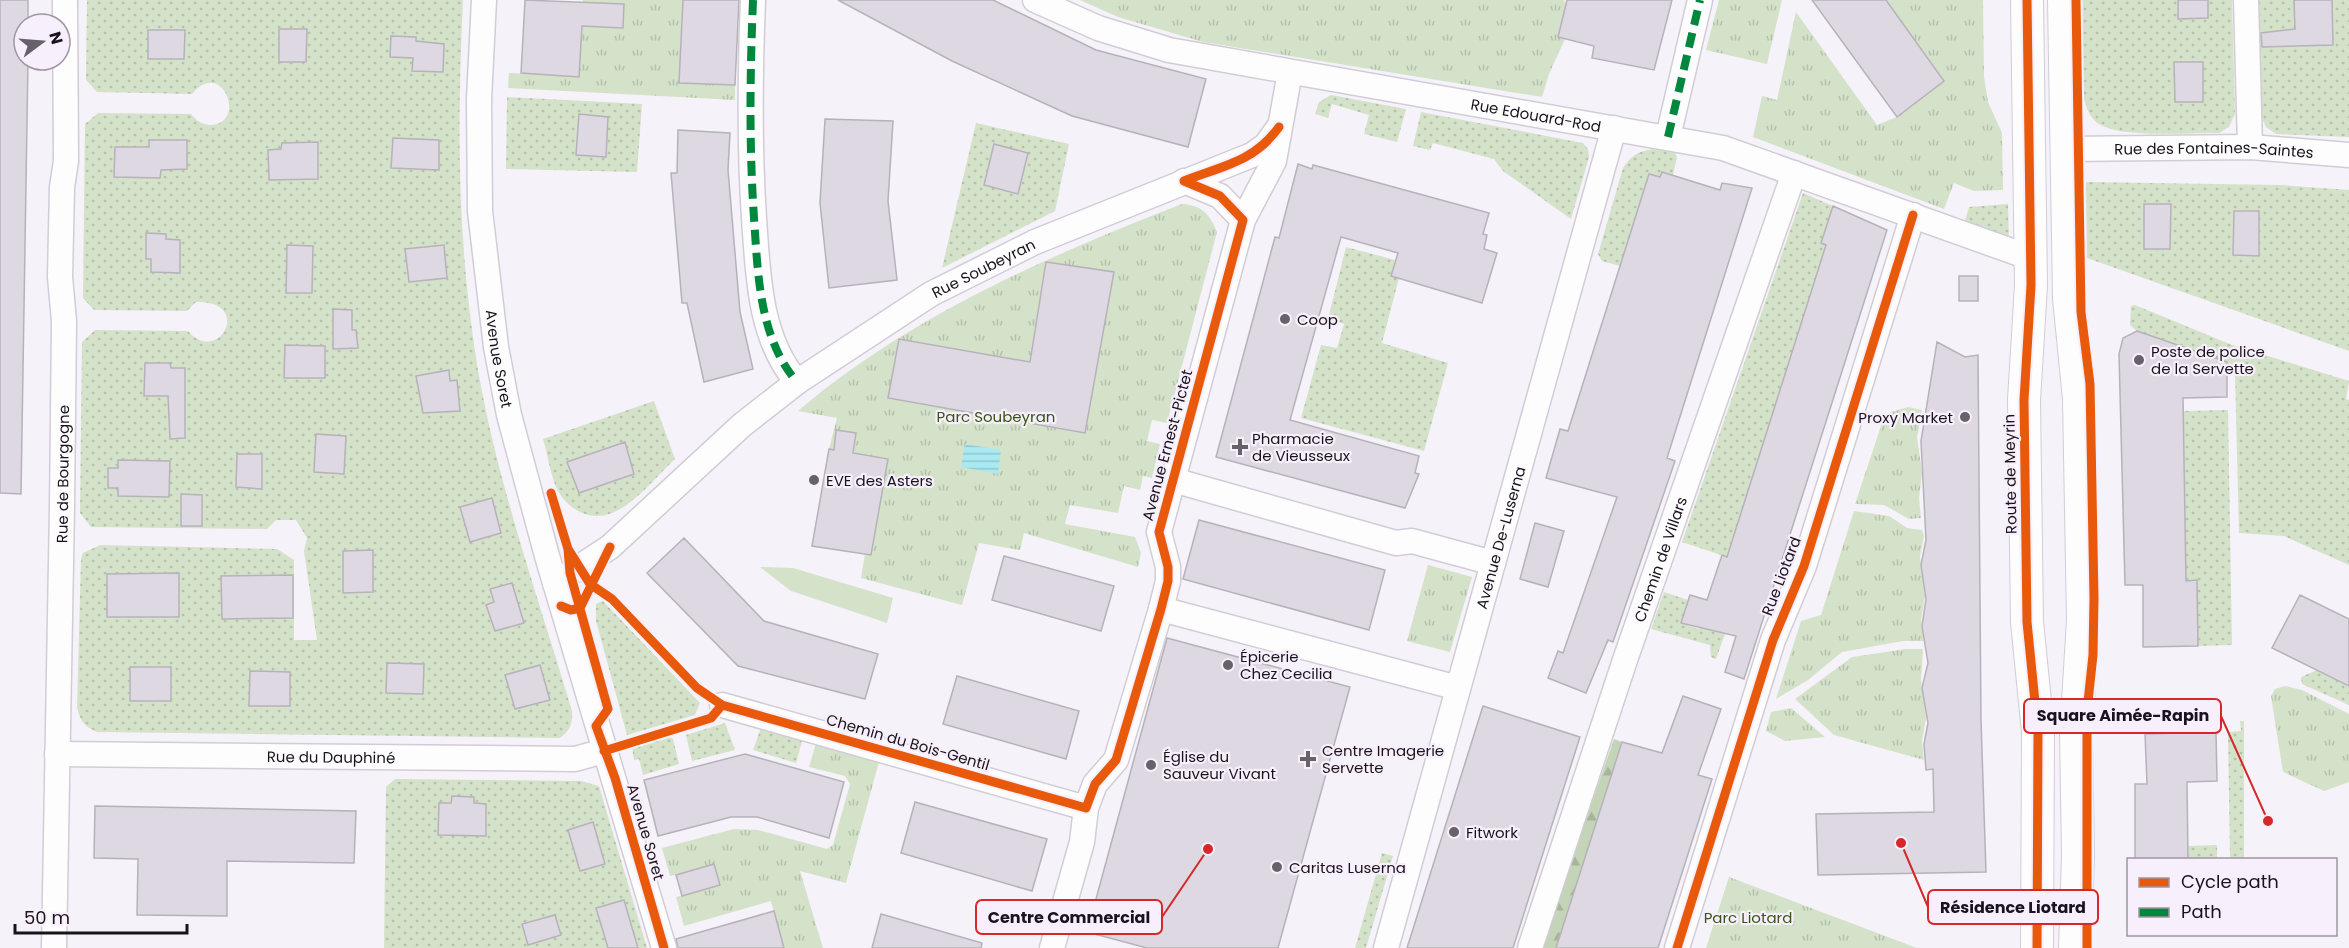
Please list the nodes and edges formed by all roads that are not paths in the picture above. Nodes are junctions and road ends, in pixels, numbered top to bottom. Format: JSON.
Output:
{"nodes":[{"id":1,"x":65,"y":0,"type":"edge"},
{"id":2,"x":484,"y":0,"type":"edge"},
{"id":3,"x":753,"y":0,"type":"edge"},
{"id":4,"x":1035,"y":0,"type":"edge"},
{"id":5,"x":1700,"y":0,"type":"edge"},
{"id":6,"x":2027,"y":0,"type":"edge"},
{"id":7,"x":2064,"y":0,"type":"edge"},
{"id":8,"x":2246,"y":0,"type":"edge"},
{"id":9,"x":1290,"y":72,"type":"junction"},
{"id":10,"x":1279,"y":127,"type":"junction"},
{"id":11,"x":1614,"y":128,"type":"junction"},
{"id":12,"x":1668,"y":137,"type":"junction"},
{"id":13,"x":2250,"y":147,"type":"junction"},
{"id":14,"x":2073,"y":149,"type":"junction"},
{"id":15,"x":2349,"y":155,"type":"edge"},
{"id":16,"x":1794,"y":173,"type":"junction"},
{"id":17,"x":1184,"y":181,"type":"junction"},
{"id":18,"x":1913,"y":215,"type":"junction"},
{"id":19,"x":1243,"y":220,"type":"junction"},
{"id":20,"x":2031,"y":258,"type":"junction"},
{"id":21,"x":797,"y":382,"type":"junction"},
{"id":22,"x":1173,"y":480,"type":"junction"},
{"id":23,"x":1493,"y":563,"type":"junction"},
{"id":24,"x":555,"y":583,"type":"junction"},
{"id":25,"x":1161,"y":609,"type":"junction"},
{"id":26,"x":1458,"y":688,"type":"junction"},
{"id":27,"x":722,"y":705,"type":"dead end"},
{"id":28,"x":604,"y":751,"type":"junction"},
{"id":29,"x":57,"y":754,"type":"junction"},
{"id":30,"x":1086,"y":808,"type":"junction"},
{"id":31,"x":54,"y":948,"type":"edge"},
{"id":32,"x":664,"y":948,"type":"edge"},
{"id":33,"x":1052,"y":948,"type":"edge"},
{"id":34,"x":1386,"y":948,"type":"edge"},
{"id":35,"x":1530,"y":948,"type":"edge"},
{"id":36,"x":1677,"y":948,"type":"edge"},
{"id":37,"x":2037,"y":948,"type":"edge"},
{"id":38,"x":2075,"y":948,"type":"edge"}],
"edges":[{"from":1,"to":29,"type":"street","name":"Rue de Bourgogne"},
{"from":2,"to":24,"type":"street","name":"Avenue Soret"},
{"from":3,"to":21,"type":"street"},
{"from":4,"to":9,"type":"street","name":"Rue Edouard-Rod"},
{"from":5,"to":12,"type":"street"},
{"from":6,"to":20,"type":"main road","name":"Route de Meyrin"},
{"from":7,"to":14,"type":"main road"},
{"from":8,"to":13,"type":"street"},
{"from":9,"to":10,"type":"street","name":"Avenue Ernest-Pictet"},
{"from":9,"to":11,"type":"street","name":"Rue Edouard-Rod"},
{"from":10,"to":17,"type":"street","name":"Rue Soubeyran"},
{"from":10,"to":19,"type":"street","name":"Avenue Ernest-Pictet"},
{"from":11,"to":12,"type":"street","name":"Rue Edouard-Rod"},
{"from":11,"to":23,"type":"street","name":"Avenue De-Luserna"},
{"from":12,"to":16,"type":"street","name":"Rue Edouard-Rod"},
{"from":13,"to":14,"type":"street","name":"Rue des Fontaines-Saintes"},
{"from":13,"to":15,"type":"street","name":"Rue des Fontaines-Saintes"},
{"from":14,"to":38,"type":"main road"},
{"from":16,"to":18,"type":"street","name":"Rue Edouard-Rod"},
{"from":16,"to":35,"type":"street","name":"Chemin de Villars"},
{"from":17,"to":19,"type":"street"},
{"from":17,"to":21,"type":"street","name":"Rue Soubeyran"},
{"from":18,"to":20,"type":"street","name":"Rue Edouard-Rod"},
{"from":18,"to":36,"type":"street","name":"Rue Liotard"},
{"from":19,"to":22,"type":"street","name":"Avenue Ernest-Pictet"},
{"from":20,"to":37,"type":"main road","name":"Route de Meyrin"},
{"from":21,"to":24,"type":"street","name":"Rue Soubeyran"},
{"from":22,"to":23,"type":"street","name":"Avenue Ernest-Pictet"},
{"from":22,"to":25,"type":"street","name":"Avenue Ernest-Pictet"},
{"from":23,"to":26,"type":"street","name":"Avenue De-Luserna"},
{"from":24,"to":28,"type":"street","name":"Avenue Soret"},
{"from":25,"to":26,"type":"street"},
{"from":25,"to":30,"type":"street","name":"Avenue Ernest-Pictet"},
{"from":26,"to":34,"type":"street","name":"Avenue De-Luserna"},
{"from":27,"to":30,"type":"street","name":"Chemin du Bois-Gentil"},
{"from":28,"to":29,"type":"street","name":"Rue du Dauphiné"},
{"from":28,"to":32,"type":"street","name":"Avenue Soret"},
{"from":29,"to":31,"type":"street","name":"Rue de Bourgogne"},
{"from":30,"to":33,"type":"street","name":"Avenue Ernest-Pictet"}]}
